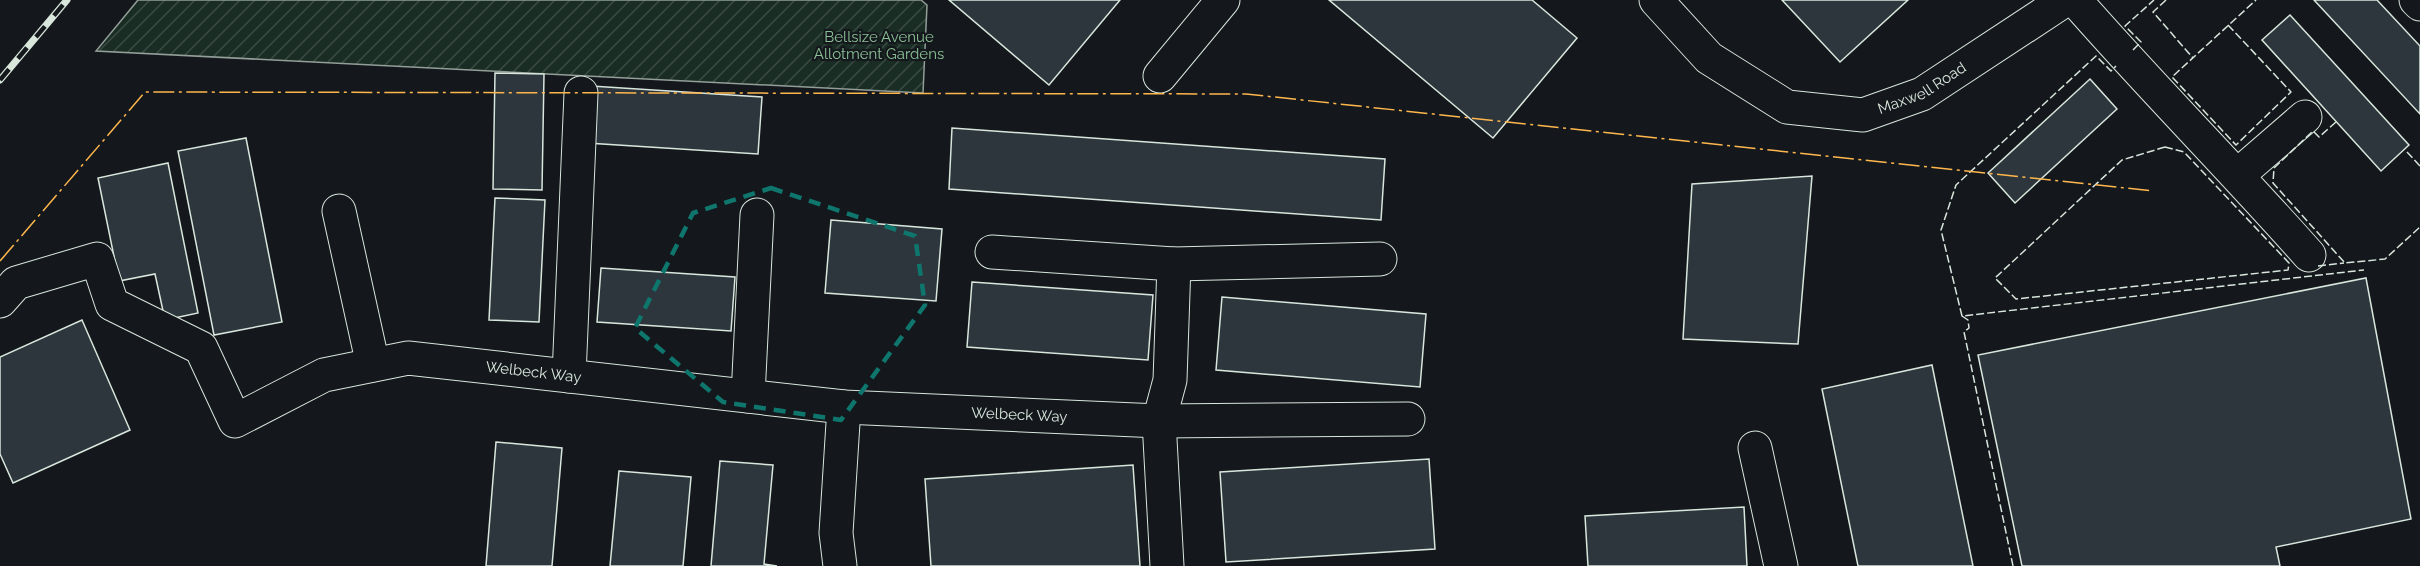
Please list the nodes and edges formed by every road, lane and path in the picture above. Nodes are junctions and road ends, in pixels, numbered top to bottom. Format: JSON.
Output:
{"nodes":[{"id":1,"x":1223,"y":0,"type":"edge"},
{"id":2,"x":1656,"y":0,"type":"edge"},
{"id":3,"x":2065,"y":0,"type":"edge"},
{"id":4,"x":2075,"y":0,"type":"edge"},
{"id":5,"x":2416,"y":0,"type":"edge"},
{"id":6,"x":2420,"y":4,"type":"edge"},
{"id":7,"x":1160,"y":76,"type":"dead end"},
{"id":8,"x":581,"y":93,"type":"dead end"},
{"id":9,"x":2305,"y":117,"type":"dead end"},
{"id":10,"x":2238,"y":175,"type":"junction"},
{"id":11,"x":339,"y":212,"type":"dead end"},
{"id":12,"x":757,"y":215,"type":"dead end"},
{"id":13,"x":992,"y":252,"type":"dead end"},
{"id":14,"x":2308,"y":255,"type":"dead end"},
{"id":15,"x":1380,"y":259,"type":"dead end"},
{"id":16,"x":1174,"y":264,"type":"junction"},
{"id":17,"x":0,"y":301,"type":"edge"},
{"id":18,"x":373,"y":365,"type":"junction"},
{"id":19,"x":569,"y":376,"type":"junction"},
{"id":20,"x":748,"y":396,"type":"junction"},
{"id":21,"x":844,"y":407,"type":"junction"},
{"id":22,"x":1408,"y":419,"type":"dead end"},
{"id":23,"x":1159,"y":421,"type":"junction"},
{"id":24,"x":1755,"y":448,"type":"dead end"},
{"id":25,"x":840,"y":566,"type":"edge"},
{"id":26,"x":1167,"y":566,"type":"edge"},
{"id":27,"x":1781,"y":566,"type":"edge"}],
"edges":[{"from":1,"to":7,"type":"street"},
{"from":2,"to":3,"type":"street","name":"Maxwell Road"},
{"from":4,"to":10,"type":"street"},
{"from":5,"to":6,"type":"street"},
{"from":8,"to":19,"type":"street"},
{"from":9,"to":10,"type":"street"},
{"from":10,"to":14,"type":"street"},
{"from":11,"to":18,"type":"street"},
{"from":12,"to":20,"type":"street"},
{"from":13,"to":16,"type":"street"},
{"from":15,"to":16,"type":"street"},
{"from":16,"to":23,"type":"street"},
{"from":17,"to":18,"type":"street","name":"Welbeck Way"},
{"from":18,"to":19,"type":"street","name":"Welbeck Way"},
{"from":19,"to":20,"type":"street","name":"Welbeck Way"},
{"from":20,"to":21,"type":"street","name":"Welbeck Way"},
{"from":21,"to":23,"type":"street","name":"Welbeck Way"},
{"from":21,"to":25,"type":"street"},
{"from":22,"to":23,"type":"street","name":"Welbeck Way"},
{"from":23,"to":26,"type":"street"},
{"from":24,"to":27,"type":"street"}]}
